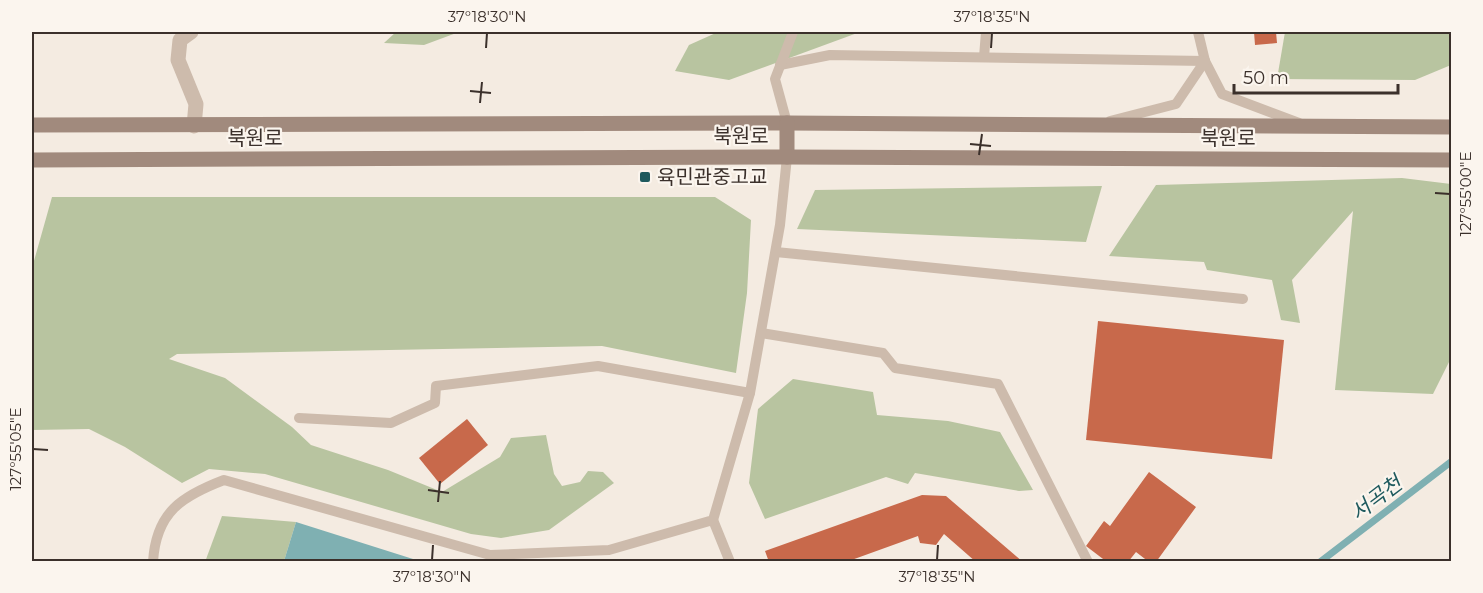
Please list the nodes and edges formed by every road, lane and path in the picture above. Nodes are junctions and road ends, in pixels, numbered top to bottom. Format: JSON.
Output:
{"nodes":[{"id":1,"x":191,"y":32,"type":"edge"},
{"id":2,"x":794,"y":32,"type":"edge"},
{"id":3,"x":986,"y":32,"type":"edge"},
{"id":4,"x":1198,"y":32,"type":"edge"},
{"id":5,"x":984,"y":57,"type":"junction"},
{"id":6,"x":1205,"y":61,"type":"junction"},
{"id":7,"x":780,"y":66,"type":"junction"},
{"id":8,"x":788,"y":123,"type":"junction"},
{"id":9,"x":32,"y":125,"type":"edge"},
{"id":10,"x":1096,"y":125,"type":"junction"},
{"id":11,"x":194,"y":126,"type":"junction"},
{"id":12,"x":1308,"y":126,"type":"junction"},
{"id":13,"x":1452,"y":127,"type":"edge"},
{"id":14,"x":787,"y":157,"type":"junction"},
{"id":15,"x":32,"y":160,"type":"edge"},
{"id":16,"x":1452,"y":160,"type":"edge"},
{"id":17,"x":776,"y":252,"type":"junction"},
{"id":18,"x":1243,"y":299,"type":"dead end"},
{"id":19,"x":761,"y":333,"type":"junction"},
{"id":20,"x":750,"y":393,"type":"junction"},
{"id":21,"x":299,"y":418,"type":"dead end"},
{"id":22,"x":713,"y":520,"type":"junction"},
{"id":23,"x":567,"y":552,"type":"junction"},
{"id":24,"x":153,"y":561,"type":"edge"},
{"id":25,"x":557,"y":561,"type":"edge"},
{"id":26,"x":730,"y":561,"type":"edge"},
{"id":27,"x":1088,"y":561,"type":"edge"}],
"edges":[{"from":1,"to":11,"type":"street"},
{"from":2,"to":7,"type":"lane"},
{"from":3,"to":5,"type":"lane"},
{"from":4,"to":6,"type":"lane"},
{"from":5,"to":6,"type":"lane"},
{"from":5,"to":7,"type":"lane"},
{"from":6,"to":10,"type":"lane"},
{"from":6,"to":12,"type":"lane"},
{"from":7,"to":8,"type":"lane"},
{"from":8,"to":10,"type":"street","name":"북원로"},
{"from":8,"to":11,"type":"street","name":"북원로"},
{"from":8,"to":14,"type":"street"},
{"from":9,"to":11,"type":"street","name":"북원로"},
{"from":10,"to":12,"type":"street","name":"북원로"},
{"from":12,"to":13,"type":"street","name":"북원로"},
{"from":14,"to":15,"type":"street","name":"북원로"},
{"from":14,"to":16,"type":"street","name":"북원로"},
{"from":14,"to":17,"type":"lane"},
{"from":17,"to":18,"type":"lane"},
{"from":17,"to":19,"type":"lane"},
{"from":19,"to":20,"type":"lane"},
{"from":19,"to":27,"type":"lane"},
{"from":20,"to":21,"type":"lane"},
{"from":20,"to":22,"type":"lane"},
{"from":22,"to":23,"type":"lane"},
{"from":22,"to":26,"type":"lane"},
{"from":23,"to":24,"type":"lane"},
{"from":23,"to":25,"type":"lane"}]}
